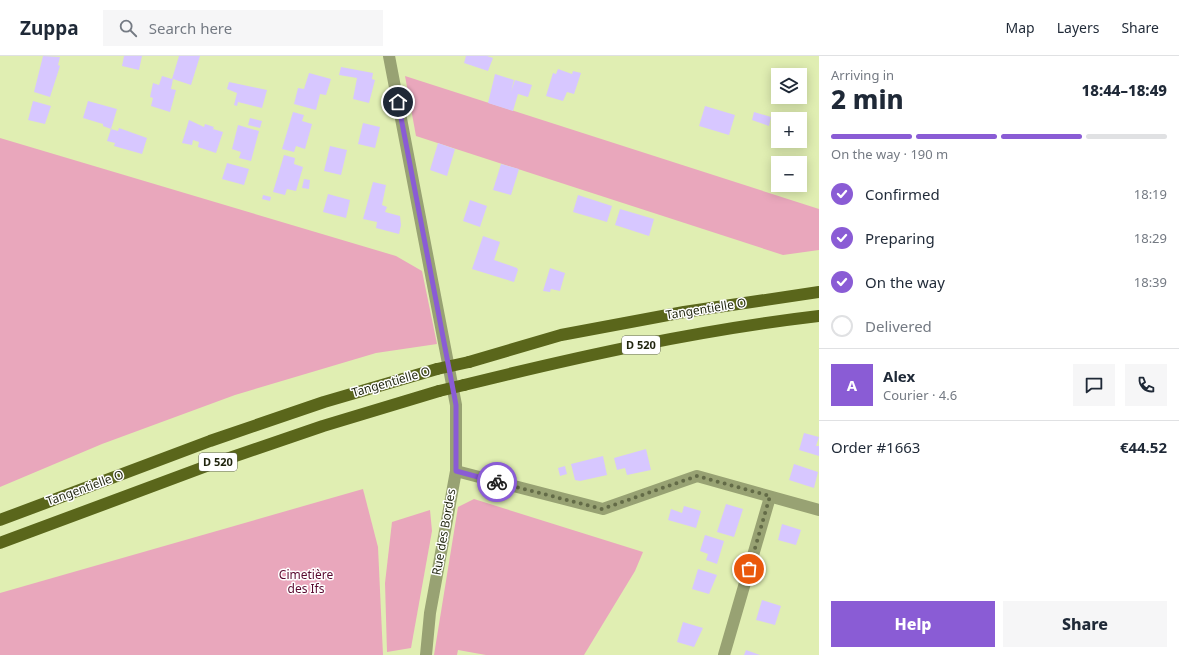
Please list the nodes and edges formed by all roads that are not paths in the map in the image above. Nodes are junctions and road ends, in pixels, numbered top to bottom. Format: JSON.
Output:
{"nodes":[{"id":1,"x":389,"y":56,"type":"edge"},
{"id":2,"x":819,"y":292,"type":"edge"},
{"id":3,"x":819,"y":316,"type":"edge"},
{"id":4,"x":456,"y":471,"type":"junction"},
{"id":5,"x":770,"y":496,"type":"junction"},
{"id":6,"x":819,"y":510,"type":"edge"},
{"id":7,"x":0,"y":520,"type":"edge"},
{"id":8,"x":0,"y":543,"type":"edge"},
{"id":9,"x":426,"y":655,"type":"edge"},
{"id":10,"x":724,"y":655,"type":"edge"}],
"edges":[{"from":1,"to":4,"type":"street","name":"Rue des Bordes"},
{"from":2,"to":7,"type":"main road","name":"Tangentielle O","number":"D 520","bridge":true},
{"from":3,"to":8,"type":"main road","name":"Tangentielle O","number":"D 520","bridge":true},
{"from":4,"to":5,"type":"street"},
{"from":4,"to":9,"type":"street","name":"Rue des Bordes"},
{"from":5,"to":6,"type":"street"},
{"from":5,"to":10,"type":"street"}]}
